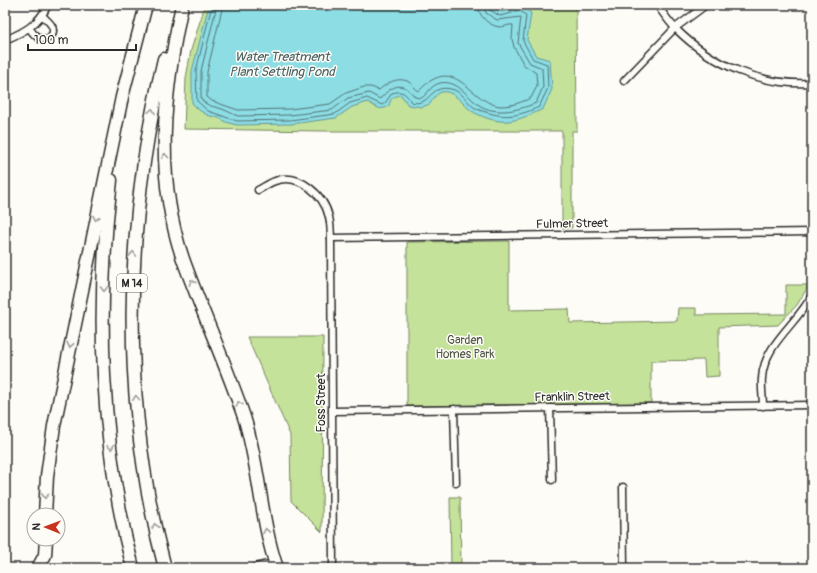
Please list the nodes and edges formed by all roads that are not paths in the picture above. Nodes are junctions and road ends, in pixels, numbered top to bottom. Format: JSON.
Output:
{"nodes":[{"id":1,"x":48,"y":5,"type":"edge"},
{"id":2,"x":146,"y":5,"type":"edge"},
{"id":3,"x":181,"y":5,"type":"edge"},
{"id":4,"x":657,"y":5,"type":"edge"},
{"id":5,"x":706,"y":5,"type":"edge"},
{"id":6,"x":43,"y":16,"type":"junction"},
{"id":7,"x":675,"y":28,"type":"junction"},
{"id":8,"x":30,"y":29,"type":"junction"},
{"id":9,"x":5,"y":40,"type":"edge"},
{"id":10,"x":624,"y":81,"type":"dead end"},
{"id":11,"x":812,"y":83,"type":"edge"},
{"id":12,"x":122,"y":97,"type":"junction"},
{"id":13,"x":258,"y":190,"type":"dead end"},
{"id":14,"x":812,"y":232,"type":"edge"},
{"id":15,"x":331,"y":238,"type":"junction"},
{"id":16,"x":812,"y":295,"type":"edge"},
{"id":17,"x":812,"y":405,"type":"edge"},
{"id":18,"x":763,"y":406,"type":"junction"},
{"id":19,"x":550,"y":408,"type":"junction"},
{"id":20,"x":454,"y":409,"type":"junction"},
{"id":21,"x":332,"y":411,"type":"junction"},
{"id":22,"x":552,"y":480,"type":"dead end"},
{"id":23,"x":456,"y":483,"type":"dead end"},
{"id":24,"x":623,"y":487,"type":"dead end"},
{"id":25,"x":45,"y":507,"type":"edge"},
{"id":26,"x":46,"y":547,"type":"edge"},
{"id":27,"x":133,"y":566,"type":"edge"},
{"id":28,"x":164,"y":566,"type":"edge"},
{"id":29,"x":38,"y":568,"type":"edge"},
{"id":30,"x":257,"y":568,"type":"edge"},
{"id":31,"x":273,"y":568,"type":"edge"},
{"id":32,"x":277,"y":568,"type":"edge"},
{"id":33,"x":333,"y":568,"type":"edge"},
{"id":34,"x":624,"y":568,"type":"edge"}],
"edges":[{"from":1,"to":6,"type":"street"},
{"from":2,"to":12,"type":"highway","number":"M 14"},
{"from":28,"to":3,"type":"highway","number":"M 14","one_way":true},
{"from":32,"to":3,"type":"highway","one_way":true},
{"from":4,"to":7,"type":"street"},
{"from":5,"to":7,"type":"street"},
{"from":6,"to":8,"type":"street"},
{"from":6,"to":8,"type":"street"},
{"from":7,"to":10,"type":"street"},
{"from":7,"to":11,"type":"street"},
{"from":8,"to":9,"type":"street"},
{"from":12,"to":25,"type":"highway","one_way":true},
{"from":12,"to":27,"type":"highway","number":"M 14","one_way":true},
{"from":13,"to":15,"type":"street","name":"Foss Street"},
{"from":14,"to":15,"type":"street","name":"Fulmer Street"},
{"from":15,"to":21,"type":"street","name":"Foss Street"},
{"from":16,"to":18,"type":"street"},
{"from":17,"to":18,"type":"street","name":"Franklin Street"},
{"from":18,"to":19,"type":"street","name":"Franklin Street"},
{"from":19,"to":20,"type":"street","name":"Franklin Street"},
{"from":19,"to":22,"type":"street"},
{"from":20,"to":21,"type":"street","name":"Franklin Street"},
{"from":20,"to":23,"type":"street"},
{"from":21,"to":33,"type":"street","name":"Foss Street"},
{"from":24,"to":34,"type":"street"},
{"from":26,"to":29,"type":"highway"},
{"from":30,"to":31,"type":"main road"}]}
